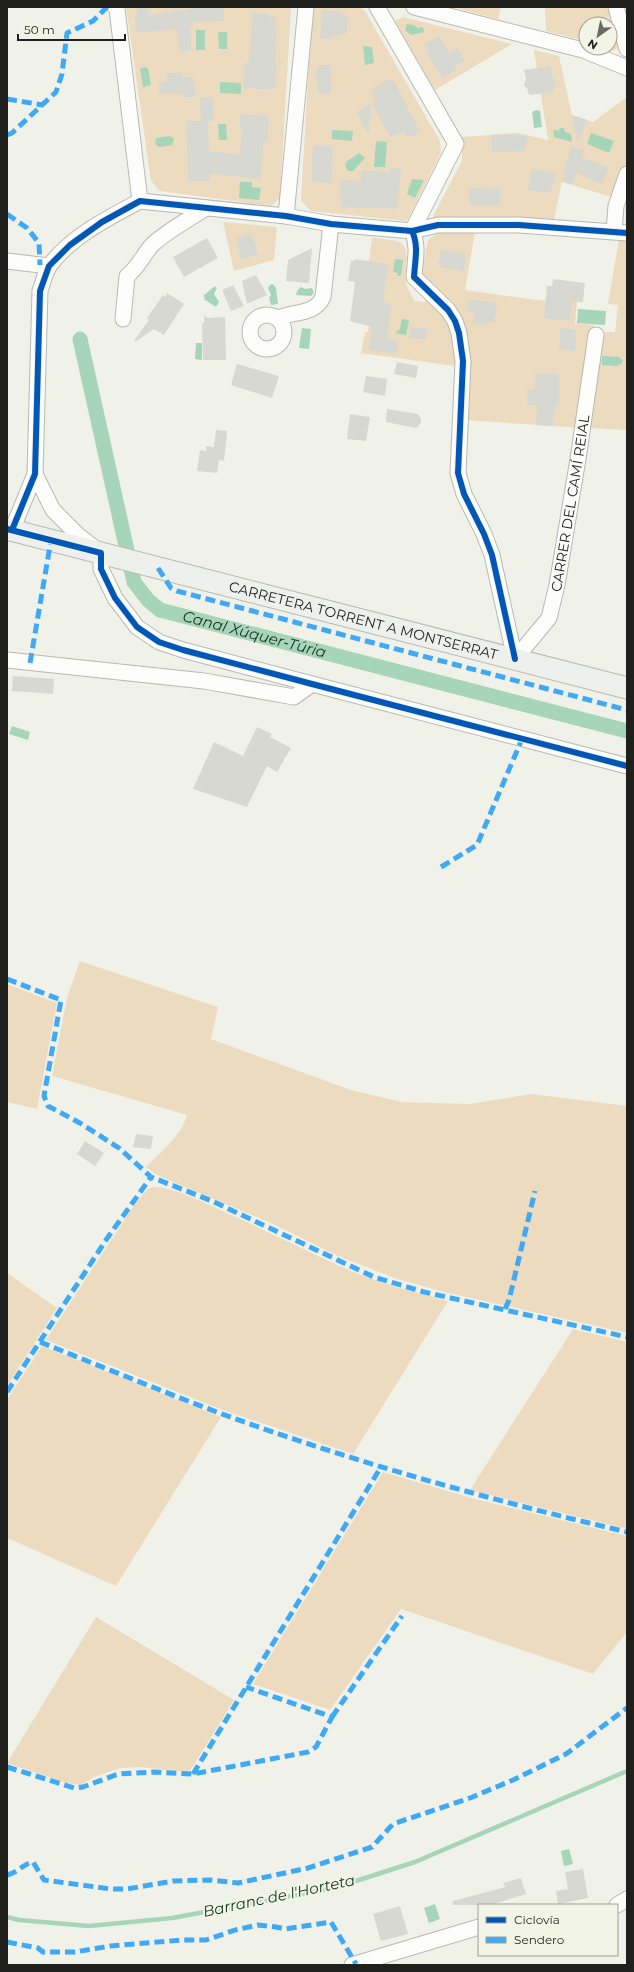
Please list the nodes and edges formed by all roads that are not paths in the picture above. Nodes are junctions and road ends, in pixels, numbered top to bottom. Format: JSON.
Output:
{"nodes":[{"id":1,"x":115,"y":7,"type":"edge"},
{"id":2,"x":306,"y":7,"type":"edge"},
{"id":3,"x":377,"y":7,"type":"edge"},
{"id":4,"x":414,"y":7,"type":"edge"},
{"id":5,"x":616,"y":7,"type":"edge"},
{"id":6,"x":627,"y":49,"type":"edge"},
{"id":7,"x":627,"y":68,"type":"edge"},
{"id":8,"x":627,"y":174,"type":"edge"},
{"id":9,"x":140,"y":201,"type":"junction"},
{"id":10,"x":206,"y":208,"type":"junction"},
{"id":11,"x":286,"y":216,"type":"junction"},
{"id":12,"x":331,"y":224,"type":"junction"},
{"id":13,"x":412,"y":231,"type":"junction"},
{"id":14,"x":620,"y":232,"type":"edge"},
{"id":15,"x":7,"y":261,"type":"edge"},
{"id":16,"x":49,"y":266,"type":"junction"},
{"id":17,"x":278,"y":318,"type":"dead end"},
{"id":18,"x":123,"y":319,"type":"dead end"},
{"id":19,"x":596,"y":335,"type":"dead end"},
{"id":20,"x":35,"y":474,"type":"junction"},
{"id":21,"x":9,"y":529,"type":"edge"},
{"id":22,"x":104,"y":554,"type":"junction"},
{"id":23,"x":515,"y":659,"type":"junction"},
{"id":24,"x":7,"y":660,"type":"edge"},
{"id":25,"x":312,"y":684,"type":"junction"},
{"id":26,"x":627,"y":688,"type":"edge"},
{"id":27,"x":627,"y":766,"type":"edge"},
{"id":28,"x":627,"y":1900,"type":"edge"},
{"id":29,"x":618,"y":1904,"type":"edge"},
{"id":30,"x":478,"y":1927,"type":"edge"},
{"id":31,"x":352,"y":1965,"type":"edge"}],
"edges":[{"from":1,"to":9,"type":"street"},
{"from":2,"to":11,"type":"street"},
{"from":3,"to":13,"type":"street"},
{"from":4,"to":7,"type":"street"},
{"from":5,"to":6,"type":"street"},
{"from":8,"to":14,"type":"street"},
{"from":9,"to":10,"type":"street"},
{"from":9,"to":16,"type":"street"},
{"from":10,"to":11,"type":"street"},
{"from":10,"to":18,"type":"street"},
{"from":11,"to":12,"type":"street"},
{"from":12,"to":13,"type":"street"},
{"from":12,"to":17,"type":"street"},
{"from":13,"to":14,"type":"street"},
{"from":13,"to":23,"type":"street"},
{"from":15,"to":16,"type":"street"},
{"from":16,"to":20,"type":"street"},
{"from":19,"to":23,"type":"street","name":"CARRER DEL CAMÍ REIAL"},
{"from":20,"to":21,"type":"street"},
{"from":20,"to":22,"type":"street"},
{"from":21,"to":22,"type":"main road"},
{"from":22,"to":23,"type":"main road","name":"CARRETERA TORRENT A MONTSERRAT"},
{"from":22,"to":25,"type":"street"},
{"from":23,"to":26,"type":"main road","name":"CARRETERA TORRENT A MONTSERRAT"},
{"from":24,"to":25,"type":"street"},
{"from":25,"to":27,"type":"street"},
{"from":28,"to":29,"type":"street"},
{"from":30,"to":31,"type":"street"}]}
